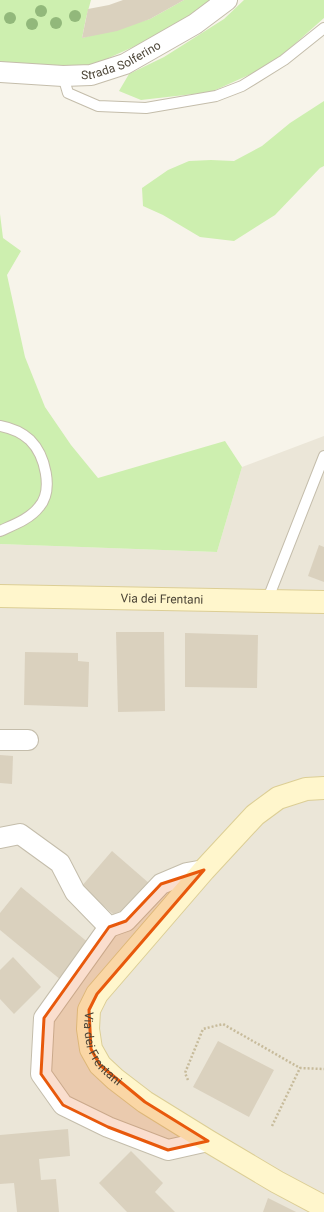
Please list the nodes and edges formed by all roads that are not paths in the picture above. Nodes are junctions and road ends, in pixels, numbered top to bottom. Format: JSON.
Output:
{"nodes":[{"id":1,"x":227,"y":0,"type":"edge"},
{"id":2,"x":324,"y":28,"type":"edge"},
{"id":3,"x":0,"y":72,"type":"edge"},
{"id":4,"x":63,"y":76,"type":"junction"},
{"id":5,"x":0,"y":426,"type":"edge"},
{"id":6,"x":324,"y":456,"type":"edge"},
{"id":7,"x":0,"y":531,"type":"edge"},
{"id":8,"x":0,"y":596,"type":"edge"},
{"id":9,"x":267,"y":601,"type":"junction"},
{"id":10,"x":324,"y":602,"type":"edge"},
{"id":11,"x":0,"y":740,"type":"edge"},
{"id":12,"x":28,"y":740,"type":"dead end"},
{"id":13,"x":324,"y":788,"type":"edge"},
{"id":14,"x":0,"y":838,"type":"edge"},
{"id":15,"x":204,"y":870,"type":"junction"},
{"id":16,"x":109,"y":927,"type":"junction"},
{"id":17,"x":208,"y":1141,"type":"junction"},
{"id":18,"x":324,"y":1208,"type":"edge"}],
"edges":[{"from":1,"to":4,"type":"street","name":"Strada Solferino"},
{"from":2,"to":4,"type":"lane"},
{"from":3,"to":4,"type":"street","name":"Strada Solferino"},
{"from":5,"to":7,"type":"lane"},
{"from":6,"to":9,"type":"lane"},
{"from":8,"to":9,"type":"main road","name":"Via dei Frentani"},
{"from":9,"to":10,"type":"main road","name":"Via dei Frentani"},
{"from":11,"to":12,"type":"street"},
{"from":13,"to":15,"type":"main road","name":"Via dei Frentani"},
{"from":14,"to":16,"type":"street"},
{"from":15,"to":16,"type":"street"},
{"from":15,"to":17,"type":"main road","name":"Via dei Frentani"},
{"from":16,"to":17,"type":"street"},
{"from":17,"to":18,"type":"main road","name":"Via dei Frentani"}]}
